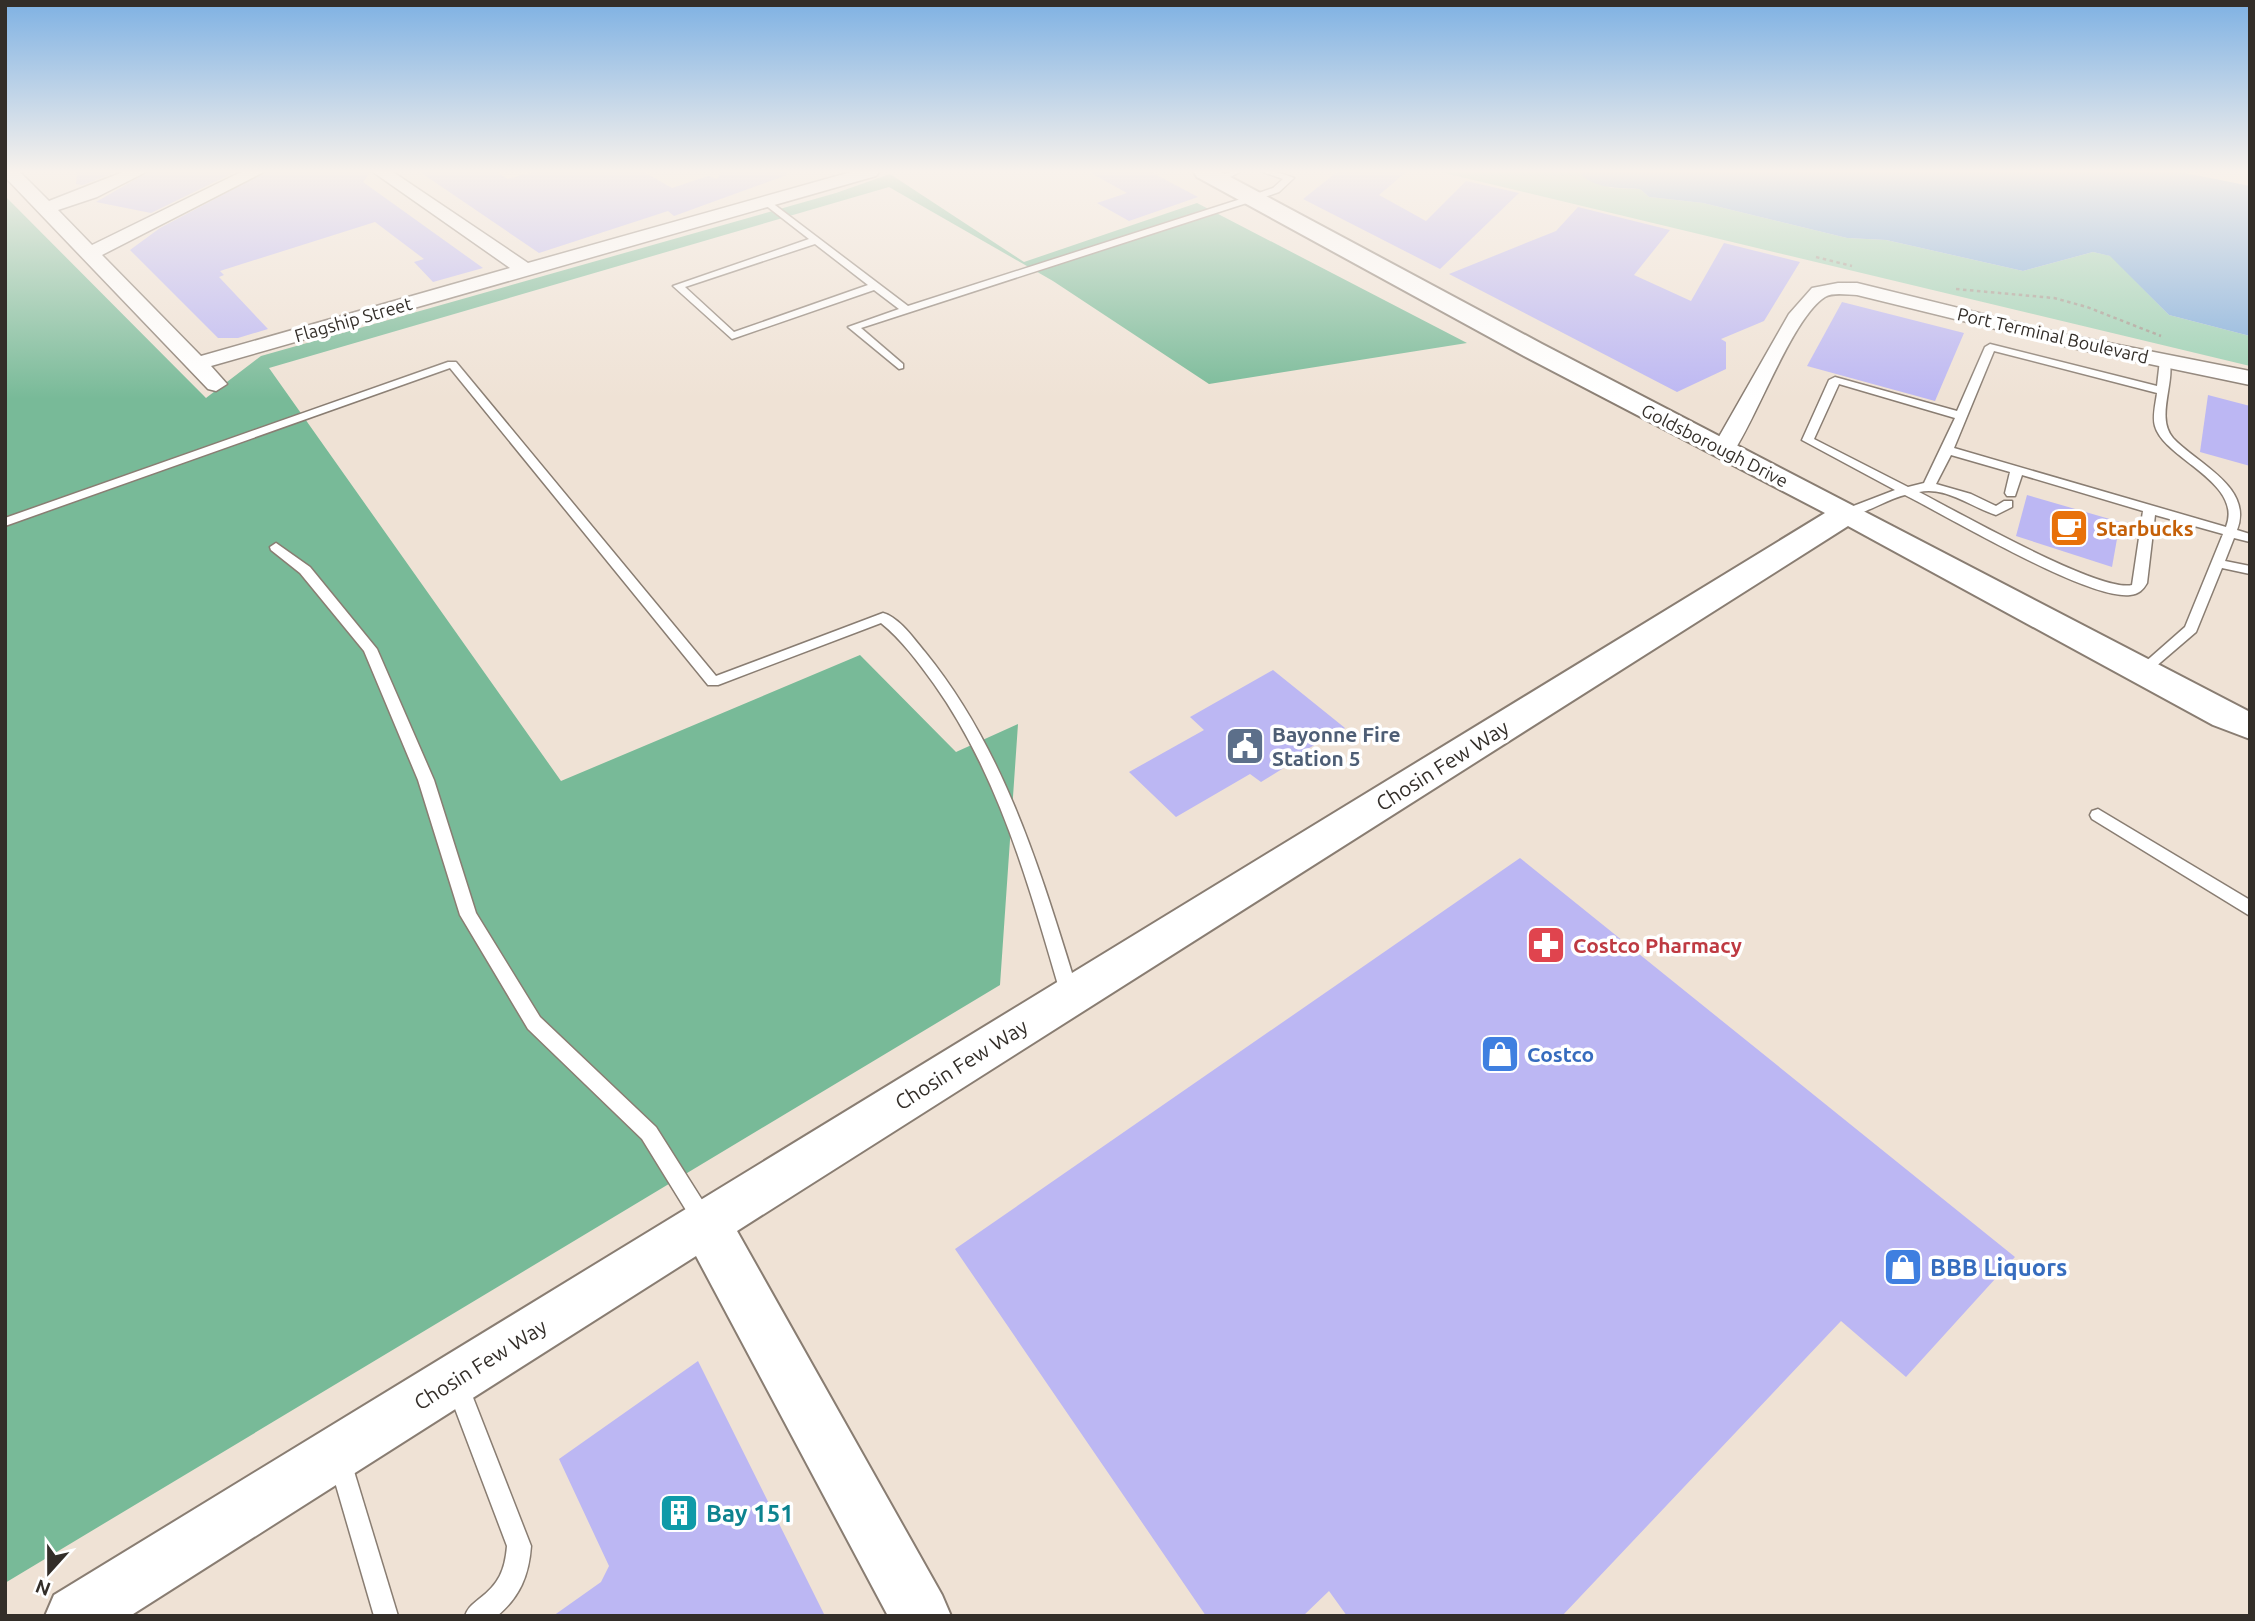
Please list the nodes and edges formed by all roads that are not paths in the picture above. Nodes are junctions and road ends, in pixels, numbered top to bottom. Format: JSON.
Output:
{"nodes":[{"id":1,"x":90,"y":248,"type":"edge"},
{"id":2,"x":492,"y":248,"type":"edge"},
{"id":3,"x":604,"y":248,"type":"edge"},
{"id":4,"x":793,"y":248,"type":"edge"},
{"id":5,"x":826,"y":248,"type":"edge"},
{"id":6,"x":1101,"y":248,"type":"edge"},
{"id":7,"x":1344,"y":248,"type":"edge"},
{"id":8,"x":87,"y":249,"type":"joint"},
{"id":9,"x":525,"y":270,"type":"junction"},
{"id":10,"x":876,"y":286,"type":"junction"},
{"id":11,"x":908,"y":311,"type":"junction"},
{"id":12,"x":2165,"y":349,"type":"junction"},
{"id":13,"x":199,"y":363,"type":"junction"},
{"id":14,"x":899,"y":366,"type":"dead end"},
{"id":15,"x":2250,"y":378,"type":"edge"},
{"id":16,"x":216,"y":384,"type":"dead end"},
{"id":17,"x":2163,"y":391,"type":"junction"},
{"id":18,"x":1961,"y":416,"type":"junction"},
{"id":19,"x":1724,"y":449,"type":"junction"},
{"id":20,"x":1947,"y":450,"type":"junction"},
{"id":21,"x":2017,"y":470,"type":"junction"},
{"id":22,"x":1929,"y":486,"type":"junction"},
{"id":23,"x":1905,"y":492,"type":"junction"},
{"id":24,"x":2150,"y":508,"type":"junction"},
{"id":25,"x":1847,"y":513,"type":"junction"},
{"id":26,"x":5,"y":522,"type":"edge"},
{"id":27,"x":2231,"y":531,"type":"junction"},
{"id":28,"x":2250,"y":538,"type":"edge"},
{"id":29,"x":276,"y":547,"type":"dead end"},
{"id":30,"x":2220,"y":564,"type":"junction"},
{"id":31,"x":2250,"y":570,"type":"edge"},
{"id":32,"x":2142,"y":671,"type":"junction"},
{"id":33,"x":2242,"y":725,"type":"edge"},
{"id":34,"x":2098,"y":815,"type":"dead end"},
{"id":35,"x":2250,"y":909,"type":"edge"},
{"id":36,"x":1070,"y":996,"type":"junction"},
{"id":37,"x":705,"y":1223,"type":"junction"},
{"id":38,"x":455,"y":1380,"type":"junction"},
{"id":39,"x":338,"y":1452,"type":"junction"},
{"id":40,"x":75,"y":1616,"type":"edge"},
{"id":41,"x":386,"y":1616,"type":"edge"},
{"id":42,"x":477,"y":1616,"type":"edge"},
{"id":43,"x":921,"y":1616,"type":"edge"}],
"edges":[{"from":1,"to":8,"type":"street"},
{"from":2,"to":9,"type":"street"},
{"from":3,"to":9,"type":"street","name":"Flagship Street"},
{"from":4,"to":10,"type":"lane"},
{"from":5,"to":10,"type":"lane"},
{"from":6,"to":11,"type":"lane"},
{"from":7,"to":19,"type":"street","name":"Goldsborough Drive"},
{"from":8,"to":13,"type":"street"},
{"from":9,"to":13,"type":"street","name":"Flagship Street"},
{"from":10,"to":11,"type":"lane"},
{"from":11,"to":14,"type":"lane"},
{"from":12,"to":15,"type":"street","name":"Port Terminal Boulevard"},
{"from":12,"to":17,"type":"lane"},
{"from":12,"to":19,"type":"street","name":"Port Terminal Boulevard"},
{"from":13,"to":16,"type":"street"},
{"from":17,"to":18,"type":"lane"},
{"from":17,"to":27,"type":"lane"},
{"from":18,"to":20,"type":"lane"},
{"from":18,"to":23,"type":"lane"},
{"from":19,"to":25,"type":"street","name":"Goldsborough Drive"},
{"from":20,"to":21,"type":"lane"},
{"from":20,"to":22,"type":"lane"},
{"from":21,"to":22,"type":"lane"},
{"from":21,"to":24,"type":"lane"},
{"from":22,"to":23,"type":"lane"},
{"from":23,"to":24,"type":"lane"},
{"from":23,"to":25,"type":"lane"},
{"from":24,"to":27,"type":"lane"},
{"from":25,"to":32,"type":"street","name":"Goldsborough Drive"},
{"from":25,"to":36,"type":"street","name":"Chosin Few Way"},
{"from":26,"to":36,"type":"lane"},
{"from":27,"to":28,"type":"lane"},
{"from":27,"to":30,"type":"lane"},
{"from":29,"to":37,"type":"lane"},
{"from":30,"to":31,"type":"lane"},
{"from":30,"to":32,"type":"lane"},
{"from":32,"to":33,"type":"street","name":"Goldsborough Drive"},
{"from":34,"to":35,"type":"lane"},
{"from":36,"to":37,"type":"street","name":"Chosin Few Way"},
{"from":37,"to":38,"type":"street","name":"Chosin Few Way"},
{"from":37,"to":43,"type":"street"},
{"from":38,"to":39,"type":"street","name":"Chosin Few Way"},
{"from":38,"to":42,"type":"lane"},
{"from":39,"to":40,"type":"street","name":"Chosin Few Way"},
{"from":39,"to":41,"type":"lane"}]}
